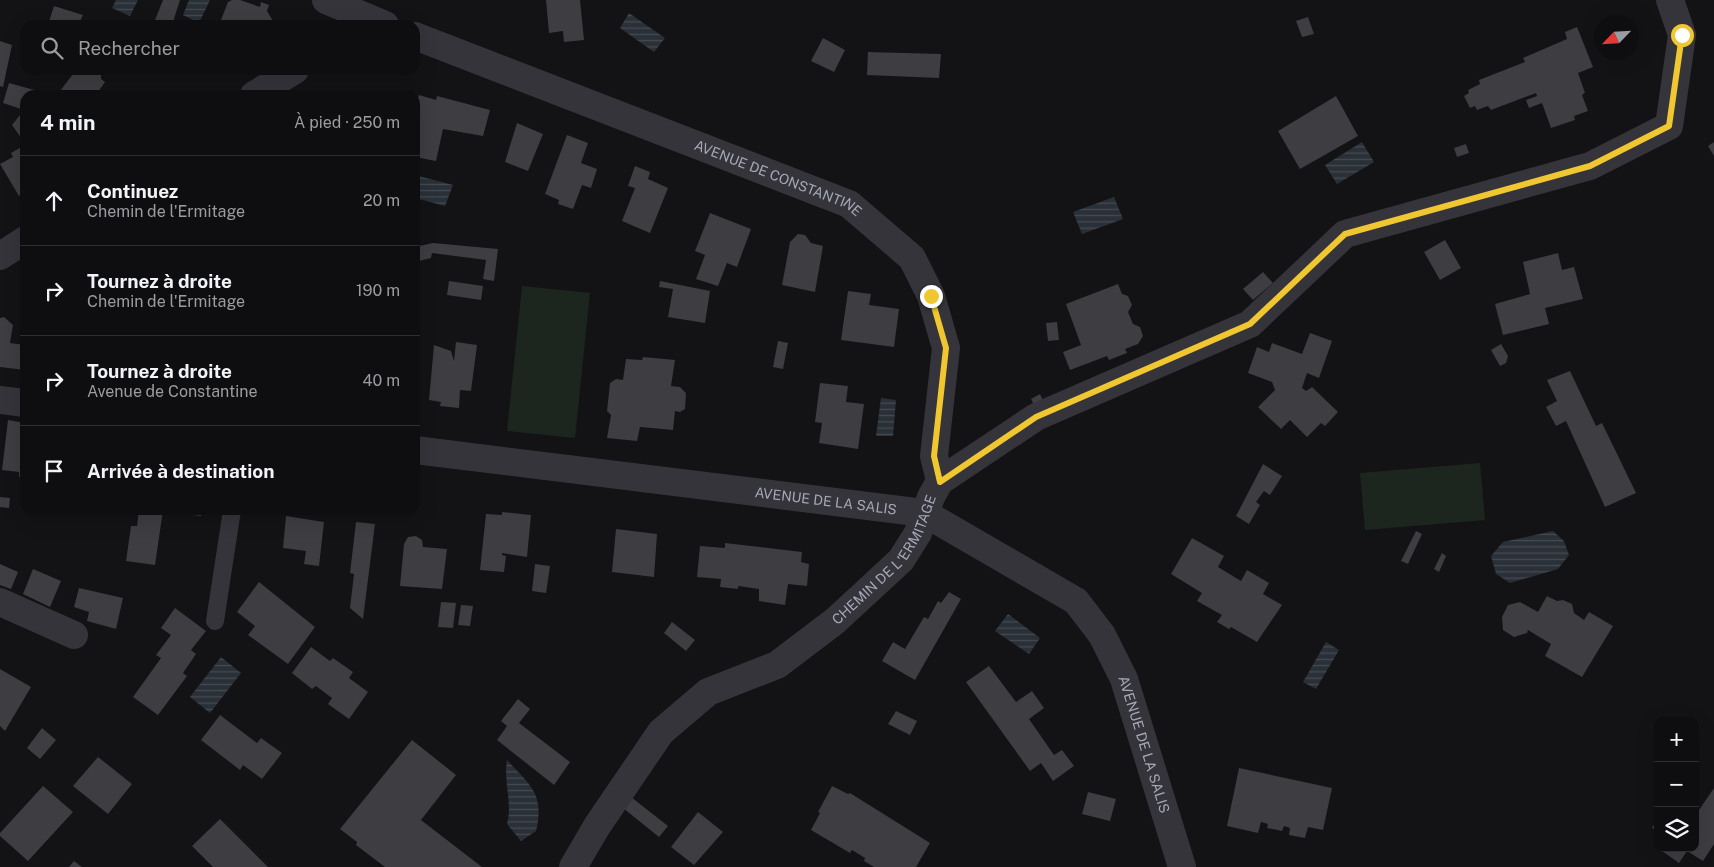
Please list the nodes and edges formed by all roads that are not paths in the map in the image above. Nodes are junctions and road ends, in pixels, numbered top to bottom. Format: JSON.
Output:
{"nodes":[{"id":1,"x":326,"y":0,"type":"edge"},
{"id":2,"x":1670,"y":0,"type":"edge"},
{"id":3,"x":364,"y":20,"type":"edge"},
{"id":4,"x":420,"y":38,"type":"edge"},
{"id":5,"x":287,"y":75,"type":"edge"},
{"id":6,"x":262,"y":90,"type":"edge"},
{"id":7,"x":20,"y":243,"type":"edge"},
{"id":8,"x":0,"y":256,"type":"edge"},
{"id":9,"x":0,"y":400,"type":"edge"},
{"id":10,"x":20,"y":402,"type":"edge"},
{"id":11,"x":420,"y":451,"type":"edge"},
{"id":12,"x":940,"y":482,"type":"junction"},
{"id":13,"x":924,"y":513,"type":"junction"},
{"id":14,"x":231,"y":515,"type":"edge"},
{"id":15,"x":0,"y":602,"type":"edge"},
{"id":16,"x":215,"y":621,"type":"dead end"},
{"id":17,"x":74,"y":635,"type":"dead end"},
{"id":18,"x":573,"y":867,"type":"edge"},
{"id":19,"x":1182,"y":867,"type":"edge"}],
"edges":[{"from":1,"to":3,"type":"street"},
{"from":2,"to":12,"type":"street","name":"CHEMIN DE L'ERMITAGE"},
{"from":4,"to":12,"type":"street","name":"AVENUE DE CONSTANTINE"},
{"from":5,"to":6,"type":"street"},
{"from":7,"to":8,"type":"street"},
{"from":9,"to":10,"type":"street"},
{"from":11,"to":13,"type":"street","name":"AVENUE DE LA SALIS"},
{"from":12,"to":13,"type":"street","name":"CHEMIN DE L'ERMITAGE"},
{"from":13,"to":18,"type":"street","name":"CHEMIN DE L'ERMITAGE"},
{"from":13,"to":19,"type":"street","name":"AVENUE DE LA SALIS"},
{"from":14,"to":16,"type":"lane"},
{"from":15,"to":17,"type":"street"}]}
